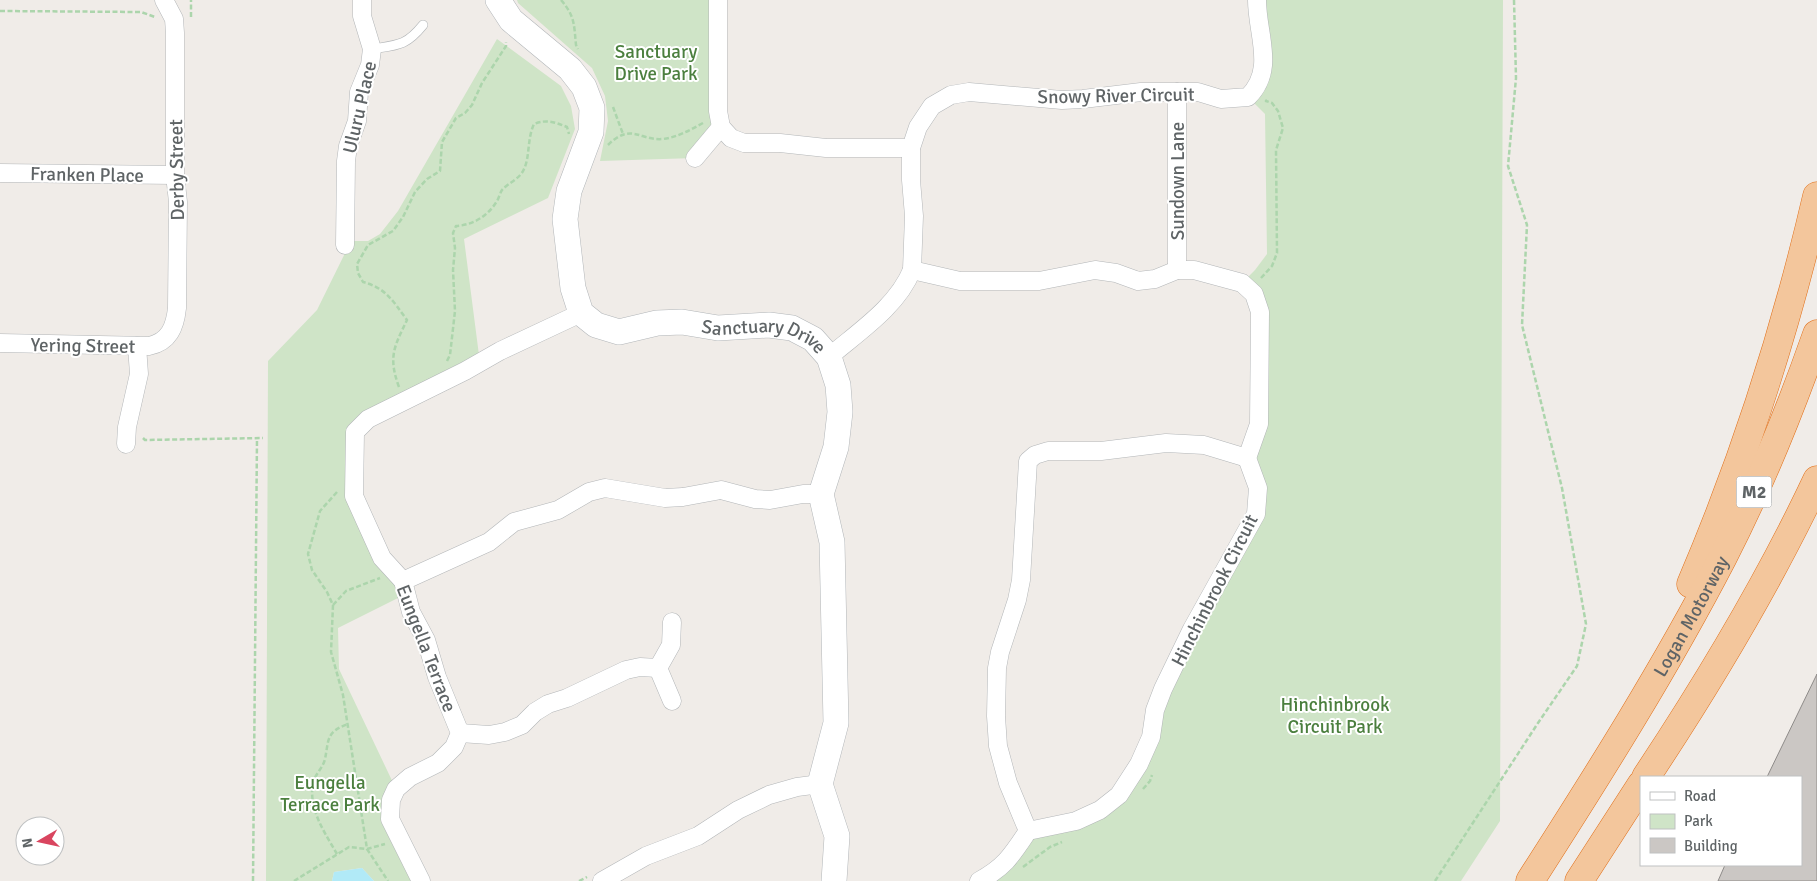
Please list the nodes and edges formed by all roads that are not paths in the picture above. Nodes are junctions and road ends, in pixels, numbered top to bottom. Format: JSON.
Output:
{"nodes":[{"id":1,"x":164,"y":0,"type":"edge"},
{"id":2,"x":362,"y":0,"type":"edge"},
{"id":3,"x":498,"y":0,"type":"edge"},
{"id":4,"x":718,"y":0,"type":"edge"},
{"id":5,"x":1257,"y":0,"type":"edge"},
{"id":6,"x":423,"y":25,"type":"dead end"},
{"id":7,"x":372,"y":49,"type":"junction"},
{"id":8,"x":1177,"y":92,"type":"junction"},
{"id":9,"x":719,"y":119,"type":"junction"},
{"id":10,"x":911,"y":148,"type":"junction"},
{"id":11,"x":694,"y":158,"type":"dead end"},
{"id":12,"x":0,"y":173,"type":"edge"},
{"id":13,"x":175,"y":175,"type":"junction"},
{"id":14,"x":1817,"y":196,"type":"edge"},
{"id":15,"x":345,"y":245,"type":"dead end"},
{"id":16,"x":912,"y":270,"type":"junction"},
{"id":17,"x":1178,"y":270,"type":"junction"},
{"id":18,"x":581,"y":313,"type":"junction"},
{"id":19,"x":1817,"y":334,"type":"edge"},
{"id":20,"x":165,"y":339,"type":"joint"},
{"id":21,"x":0,"y":343,"type":"edge"},
{"id":22,"x":137,"y":346,"type":"junction"},
{"id":23,"x":829,"y":357,"type":"junction"},
{"id":24,"x":126,"y":444,"type":"dead end"},
{"id":25,"x":1247,"y":458,"type":"junction"},
{"id":26,"x":1817,"y":480,"type":"edge"},
{"id":27,"x":821,"y":494,"type":"junction"},
{"id":28,"x":1817,"y":521,"type":"edge"},
{"id":29,"x":397,"y":575,"type":"junction"},
{"id":30,"x":672,"y":622,"type":"dead end"},
{"id":31,"x":1676,"y":644,"type":"junction"},
{"id":32,"x":658,"y":668,"type":"junction"},
{"id":33,"x":1697,"y":699,"type":"junction"},
{"id":34,"x":672,"y":701,"type":"dead end"},
{"id":35,"x":460,"y":733,"type":"junction"},
{"id":36,"x":1647,"y":776,"type":"edge"},
{"id":37,"x":820,"y":784,"type":"junction"},
{"id":38,"x":1640,"y":787,"type":"edge"},
{"id":39,"x":1028,"y":831,"type":"junction"},
{"id":40,"x":421,"y":881,"type":"edge"},
{"id":41,"x":602,"y":881,"type":"edge"},
{"id":42,"x":834,"y":881,"type":"edge"},
{"id":43,"x":979,"y":881,"type":"edge"},
{"id":44,"x":1530,"y":881,"type":"edge"},
{"id":45,"x":1579,"y":881,"type":"edge"}],
"edges":[{"from":1,"to":13,"type":"street","name":"Derby Street"},
{"from":2,"to":7,"type":"street","name":"Uluru Place"},
{"from":3,"to":18,"type":"street"},
{"from":4,"to":9,"type":"street"},
{"from":5,"to":8,"type":"street","name":"Snowy River Circuit"},
{"from":6,"to":7,"type":"lane"},
{"from":7,"to":15,"type":"street","name":"Uluru Place"},
{"from":8,"to":10,"type":"street","name":"Snowy River Circuit"},
{"from":8,"to":17,"type":"street","name":"Sundown Lane"},
{"from":9,"to":10,"type":"street"},
{"from":9,"to":11,"type":"street"},
{"from":10,"to":16,"type":"street","name":"Snowy River Circuit"},
{"from":12,"to":13,"type":"street","name":"Franken Place"},
{"from":13,"to":20,"type":"street","name":"Derby Street"},
{"from":14,"to":31,"type":"highway"},
{"from":16,"to":17,"type":"street"},
{"from":16,"to":23,"type":"street"},
{"from":17,"to":25,"type":"street"},
{"from":18,"to":23,"type":"street","name":"Sanctuary Drive"},
{"from":18,"to":29,"type":"street","name":"Eungella Terrace"},
{"from":19,"to":31,"type":"highway","name":"Logan Motorway","number":"M2"},
{"from":20,"to":22,"type":"street","name":"Yering Street"},
{"from":21,"to":22,"type":"street","name":"Yering Street"},
{"from":22,"to":24,"type":"street"},
{"from":23,"to":27,"type":"street","name":"Sanctuary Drive"},
{"from":25,"to":39,"type":"street","name":"Hinchinbrook Circuit"},
{"from":25,"to":39,"type":"street"},
{"from":26,"to":33,"type":"highway"},
{"from":27,"to":29,"type":"street"},
{"from":27,"to":37,"type":"street"},
{"from":28,"to":33,"type":"highway"},
{"from":29,"to":35,"type":"street","name":"Eungella Terrace"},
{"from":30,"to":32,"type":"street"},
{"from":31,"to":44,"type":"highway","name":"Logan Motorway","number":"M2"},
{"from":32,"to":34,"type":"street"},
{"from":32,"to":35,"type":"street"},
{"from":33,"to":36,"type":"highway"},
{"from":35,"to":40,"type":"street","name":"Eungella Terrace"},
{"from":37,"to":41,"type":"street"},
{"from":37,"to":42,"type":"street"},
{"from":38,"to":45,"type":"highway"},
{"from":39,"to":43,"type":"street"}]}
